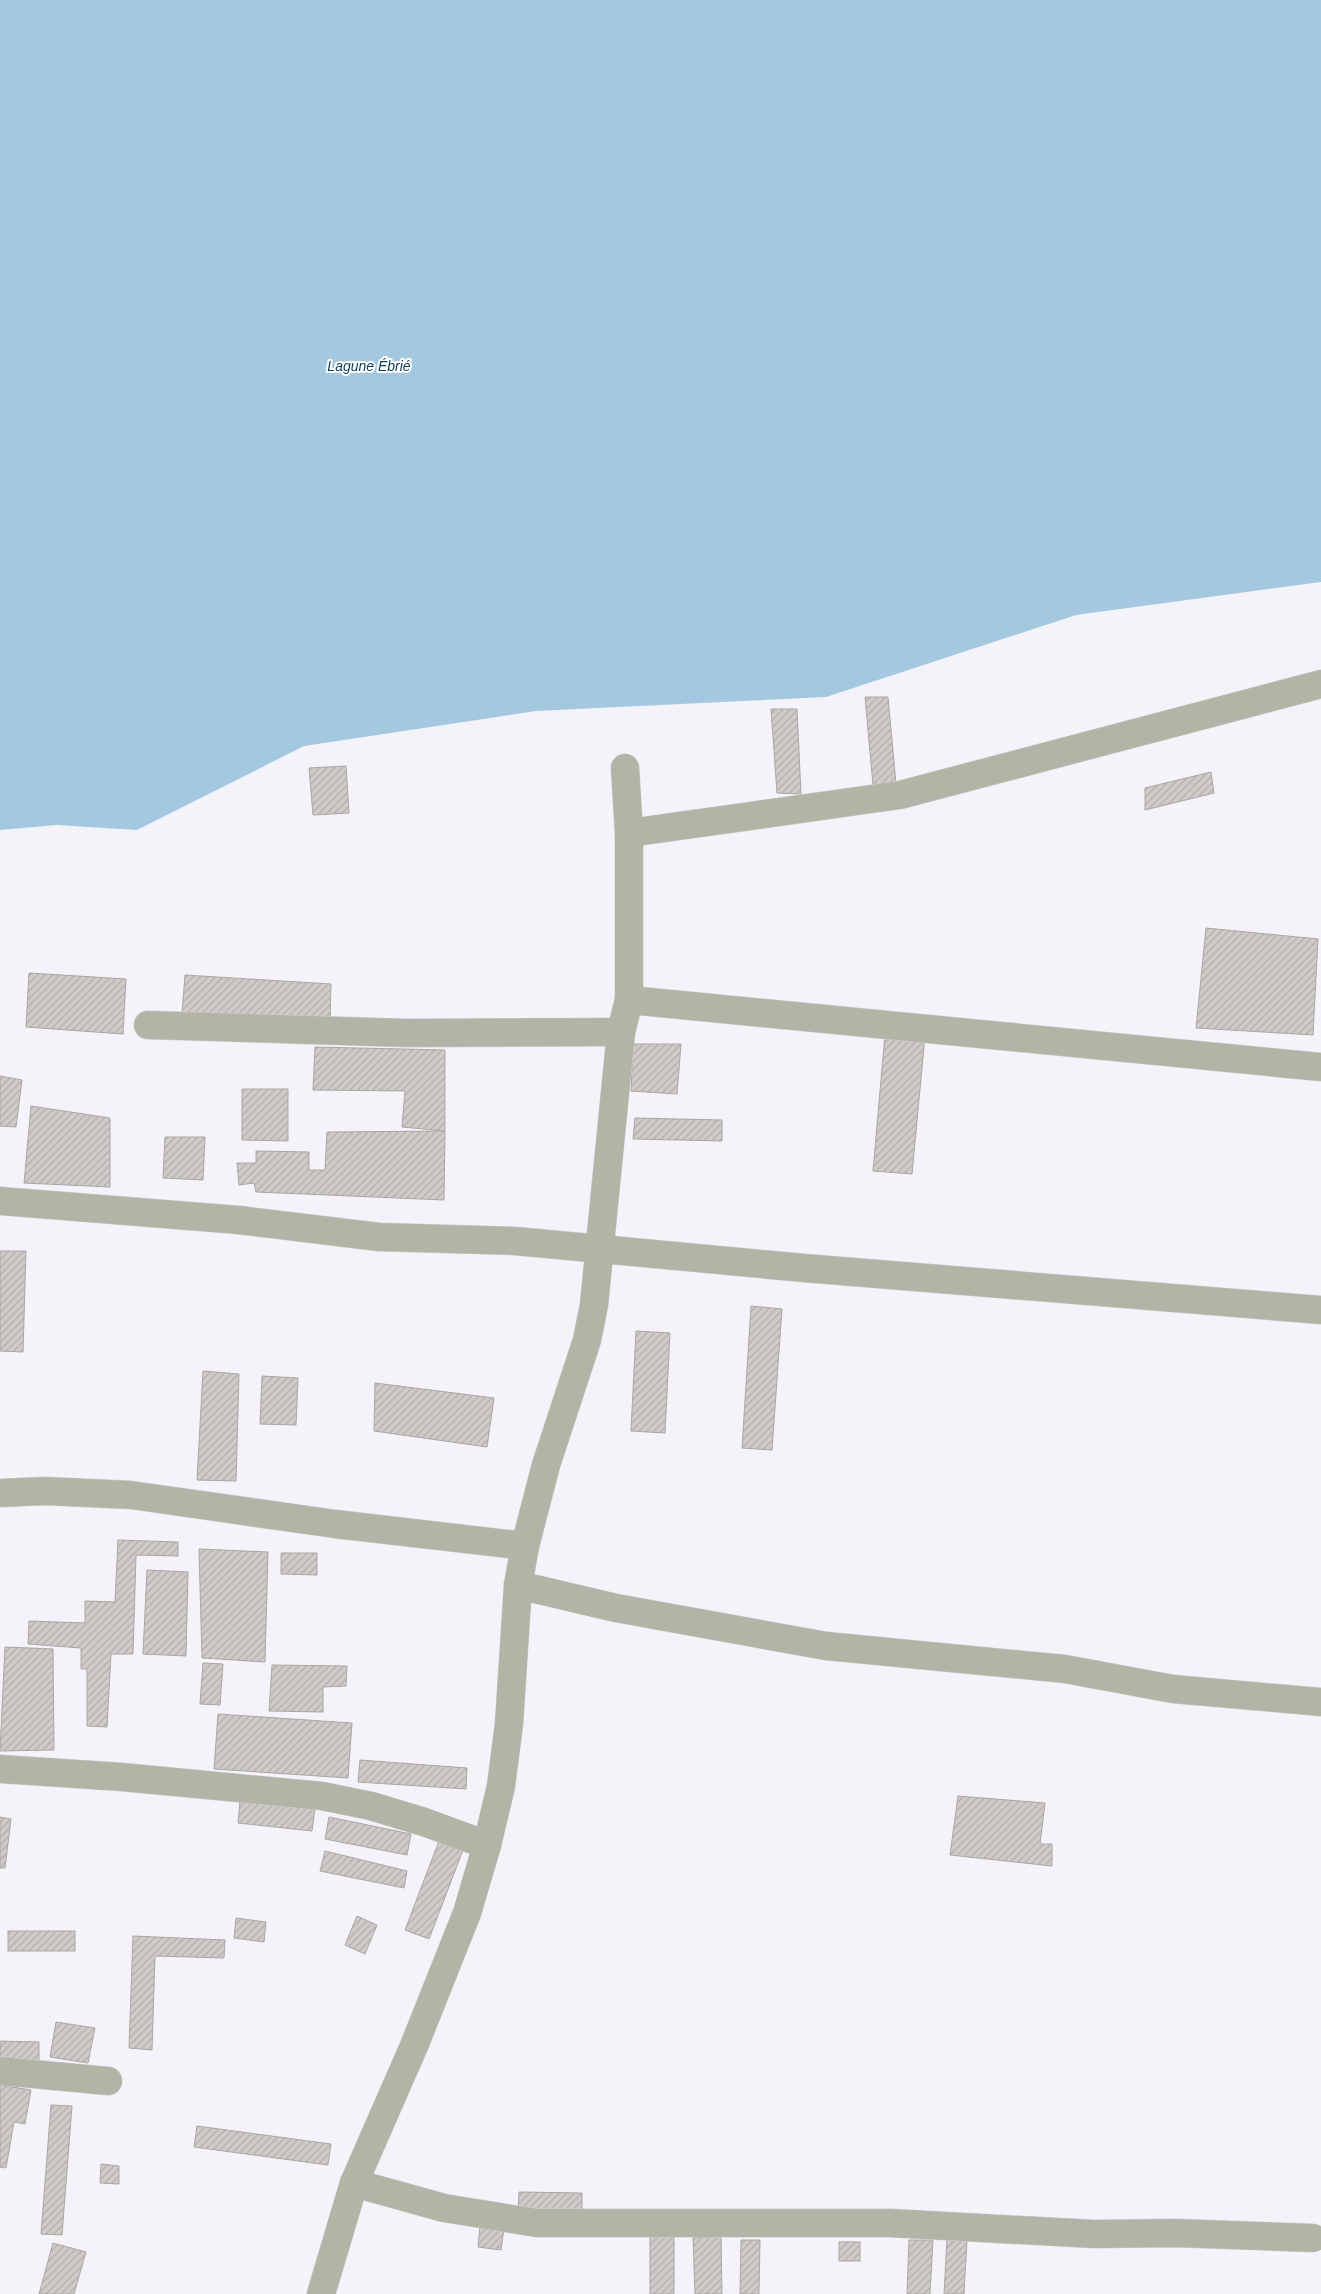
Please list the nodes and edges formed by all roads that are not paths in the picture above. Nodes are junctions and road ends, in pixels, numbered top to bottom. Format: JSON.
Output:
{"nodes":[{"id":1,"x":1321,"y":684,"type":"edge"},
{"id":2,"x":625,"y":768,"type":"dead end"},
{"id":3,"x":628,"y":833,"type":"junction"},
{"id":4,"x":628,"y":1000,"type":"junction"},
{"id":5,"x":148,"y":1025,"type":"dead end"},
{"id":6,"x":621,"y":1032,"type":"junction"},
{"id":7,"x":1321,"y":1067,"type":"edge"},
{"id":8,"x":0,"y":1201,"type":"edge"},
{"id":9,"x":600,"y":1250,"type":"junction"},
{"id":10,"x":1321,"y":1310,"type":"edge"},
{"id":11,"x":0,"y":1493,"type":"edge"},
{"id":12,"x":524,"y":1546,"type":"junction"},
{"id":13,"x":518,"y":1585,"type":"junction"},
{"id":14,"x":1321,"y":1702,"type":"edge"},
{"id":15,"x":0,"y":1769,"type":"edge"},
{"id":16,"x":487,"y":1845,"type":"junction"},
{"id":17,"x":0,"y":2071,"type":"edge"},
{"id":18,"x":108,"y":2081,"type":"dead end"},
{"id":19,"x":354,"y":2182,"type":"junction"},
{"id":20,"x":1313,"y":2238,"type":"dead end"},
{"id":21,"x":321,"y":2294,"type":"edge"}],
"edges":[{"from":1,"to":3,"type":"street"},
{"from":2,"to":3,"type":"street"},
{"from":3,"to":4,"type":"street"},
{"from":4,"to":6,"type":"street"},
{"from":4,"to":7,"type":"street"},
{"from":5,"to":6,"type":"street"},
{"from":6,"to":9,"type":"street"},
{"from":8,"to":9,"type":"street"},
{"from":9,"to":10,"type":"street"},
{"from":9,"to":12,"type":"street"},
{"from":11,"to":12,"type":"street"},
{"from":12,"to":13,"type":"street"},
{"from":13,"to":14,"type":"street"},
{"from":13,"to":16,"type":"street"},
{"from":15,"to":16,"type":"street"},
{"from":16,"to":19,"type":"street"},
{"from":17,"to":18,"type":"street"},
{"from":19,"to":20,"type":"street"},
{"from":19,"to":21,"type":"street"}]}
